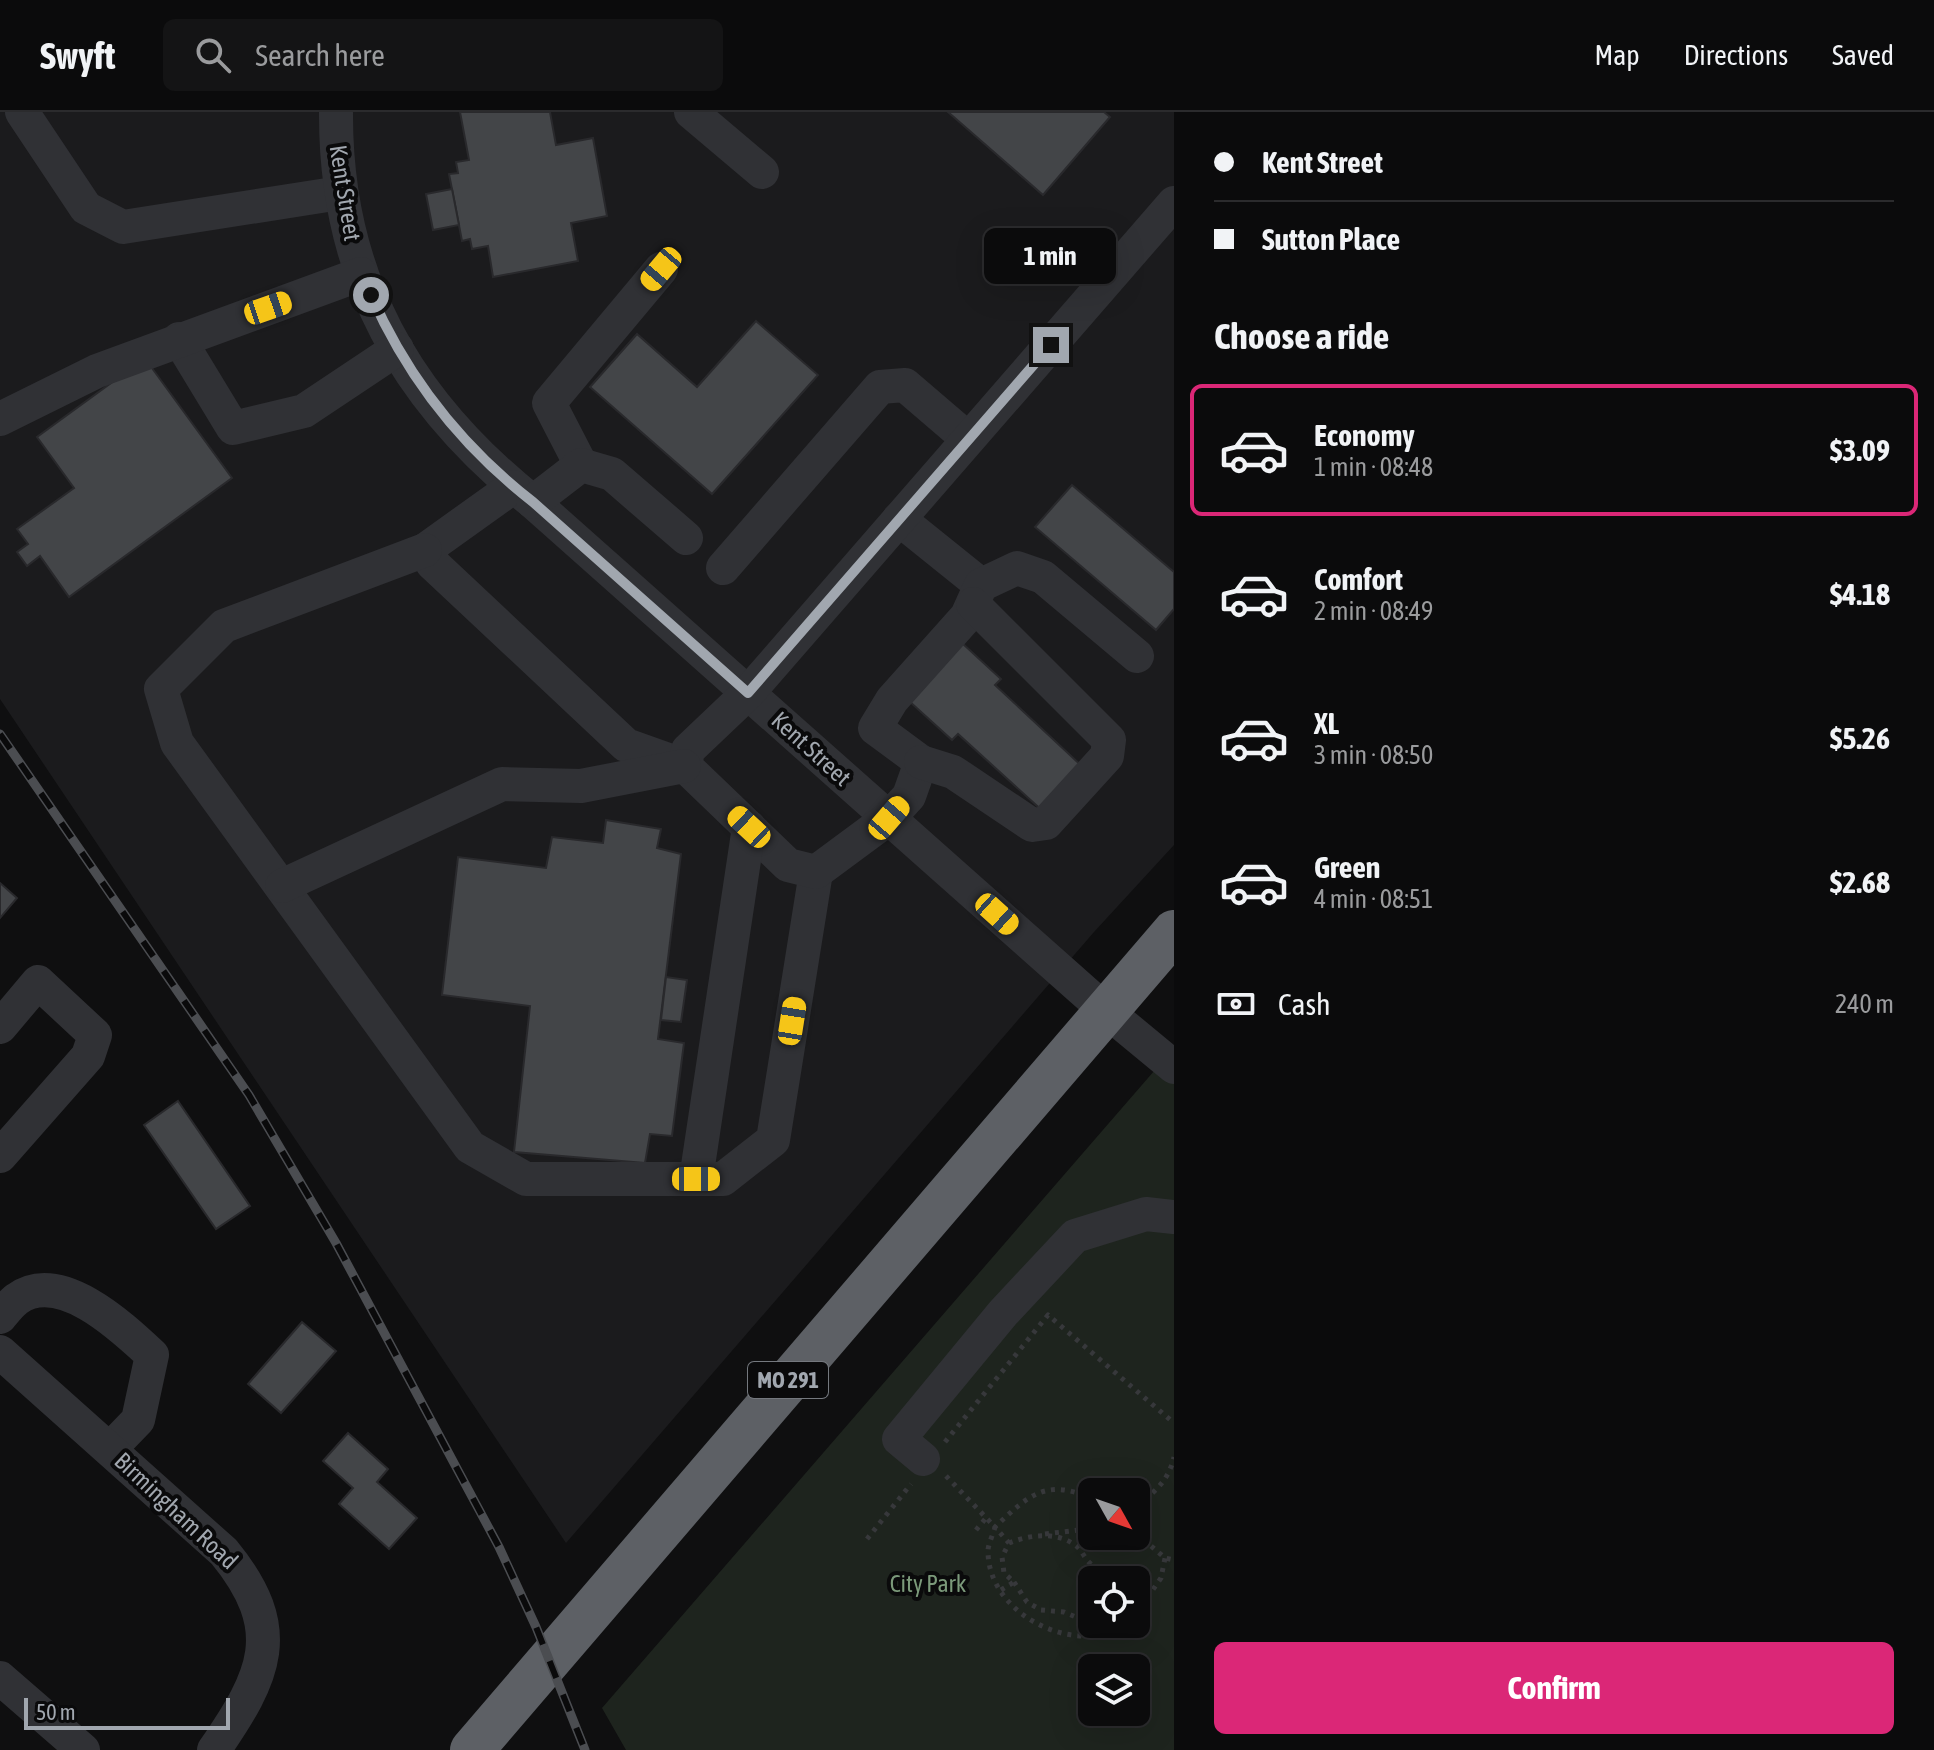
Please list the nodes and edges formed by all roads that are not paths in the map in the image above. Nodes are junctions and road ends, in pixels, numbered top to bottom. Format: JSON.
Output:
{"nodes":[{"id":1,"x":22,"y":112,"type":"edge"},
{"id":2,"x":336,"y":112,"type":"edge"},
{"id":3,"x":691,"y":112,"type":"edge"},
{"id":4,"x":762,"y":172,"type":"dead end"},
{"id":5,"x":340,"y":193,"type":"junction"},
{"id":6,"x":1174,"y":203,"type":"edge"},
{"id":7,"x":661,"y":269,"type":"dead end"},
{"id":8,"x":361,"y":274,"type":"junction"},
{"id":9,"x":179,"y":339,"type":"junction"},
{"id":10,"x":397,"y":349,"type":"junction"},
{"id":11,"x":0,"y":419,"type":"edge"},
{"id":12,"x":968,"y":439,"type":"junction"},
{"id":13,"x":581,"y":465,"type":"junction"},
{"id":14,"x":523,"y":494,"type":"junction"},
{"id":15,"x":899,"y":519,"type":"junction"},
{"id":16,"x":686,"y":538,"type":"dead end"},
{"id":17,"x":425,"y":550,"type":"junction"},
{"id":18,"x":723,"y":568,"type":"dead end"},
{"id":19,"x":977,"y":594,"type":"junction"},
{"id":20,"x":1137,"y":656,"type":"dead end"},
{"id":21,"x":748,"y":693,"type":"junction"},
{"id":22,"x":921,"y":762,"type":"junction"},
{"id":23,"x":685,"y":766,"type":"junction"},
{"id":24,"x":889,"y":818,"type":"junction"},
{"id":25,"x":749,"y":827,"type":"junction"},
{"id":26,"x":816,"y":872,"type":"junction"},
{"id":27,"x":282,"y":886,"type":"junction"},
{"id":28,"x":1174,"y":932,"type":"edge"},
{"id":29,"x":1105,"y":1010,"type":"junction"},
{"id":30,"x":0,"y":1027,"type":"edge"},
{"id":31,"x":1174,"y":1067,"type":"edge"},
{"id":32,"x":0,"y":1156,"type":"edge"},
{"id":33,"x":696,"y":1179,"type":"junction"},
{"id":34,"x":1174,"y":1217,"type":"edge"},
{"id":35,"x":0,"y":1317,"type":"edge"},
{"id":36,"x":0,"y":1352,"type":"edge"},
{"id":37,"x":110,"y":1449,"type":"junction"},
{"id":38,"x":929,"y":1464,"type":"road end"},
{"id":39,"x":0,"y":1678,"type":"edge"},
{"id":40,"x":83,"y":1750,"type":"edge"},
{"id":41,"x":214,"y":1750,"type":"edge"},
{"id":42,"x":472,"y":1750,"type":"edge"}],
"edges":[{"from":1,"to":5,"type":"street"},
{"from":2,"to":5,"type":"street","name":"Kent Street"},
{"from":3,"to":4,"type":"street"},
{"from":5,"to":8,"type":"street","name":"Kent Street"},
{"from":6,"to":12,"type":"street"},
{"from":7,"to":13,"type":"street"},
{"from":8,"to":9,"type":"street"},
{"from":8,"to":10,"type":"street","name":"Kent Street"},
{"from":9,"to":10,"type":"street"},
{"from":9,"to":11,"type":"street"},
{"from":10,"to":14,"type":"street","name":"Kent Street"},
{"from":12,"to":15,"type":"street"},
{"from":12,"to":18,"type":"street"},
{"from":13,"to":14,"type":"street"},
{"from":13,"to":16,"type":"street"},
{"from":14,"to":17,"type":"street"},
{"from":14,"to":21,"type":"street","name":"Kent Street"},
{"from":15,"to":19,"type":"street"},
{"from":15,"to":21,"type":"street"},
{"from":17,"to":23,"type":"street"},
{"from":17,"to":27,"type":"street"},
{"from":19,"to":20,"type":"street"},
{"from":19,"to":22,"type":"street"},
{"from":19,"to":22,"type":"street"},
{"from":21,"to":23,"type":"street"},
{"from":21,"to":24,"type":"street","name":"Kent Street"},
{"from":22,"to":24,"type":"street"},
{"from":23,"to":25,"type":"street"},
{"from":23,"to":27,"type":"street"},
{"from":24,"to":26,"type":"street"},
{"from":24,"to":29,"type":"street","name":"Kent Street"},
{"from":25,"to":26,"type":"street"},
{"from":25,"to":33,"type":"street"},
{"from":26,"to":33,"type":"street"},
{"from":27,"to":33,"type":"street"},
{"from":28,"to":29,"type":"highway","number":"MO 291"},
{"from":29,"to":31,"type":"street","name":"Kent Street"},
{"from":29,"to":42,"type":"highway","number":"MO 291"},
{"from":30,"to":32,"type":"street"},
{"from":34,"to":38,"type":"street"},
{"from":35,"to":37,"type":"street"},
{"from":36,"to":37,"type":"street","name":"Birmingham Road"},
{"from":37,"to":41,"type":"street","name":"Birmingham Road"},
{"from":39,"to":40,"type":"street"}]}
